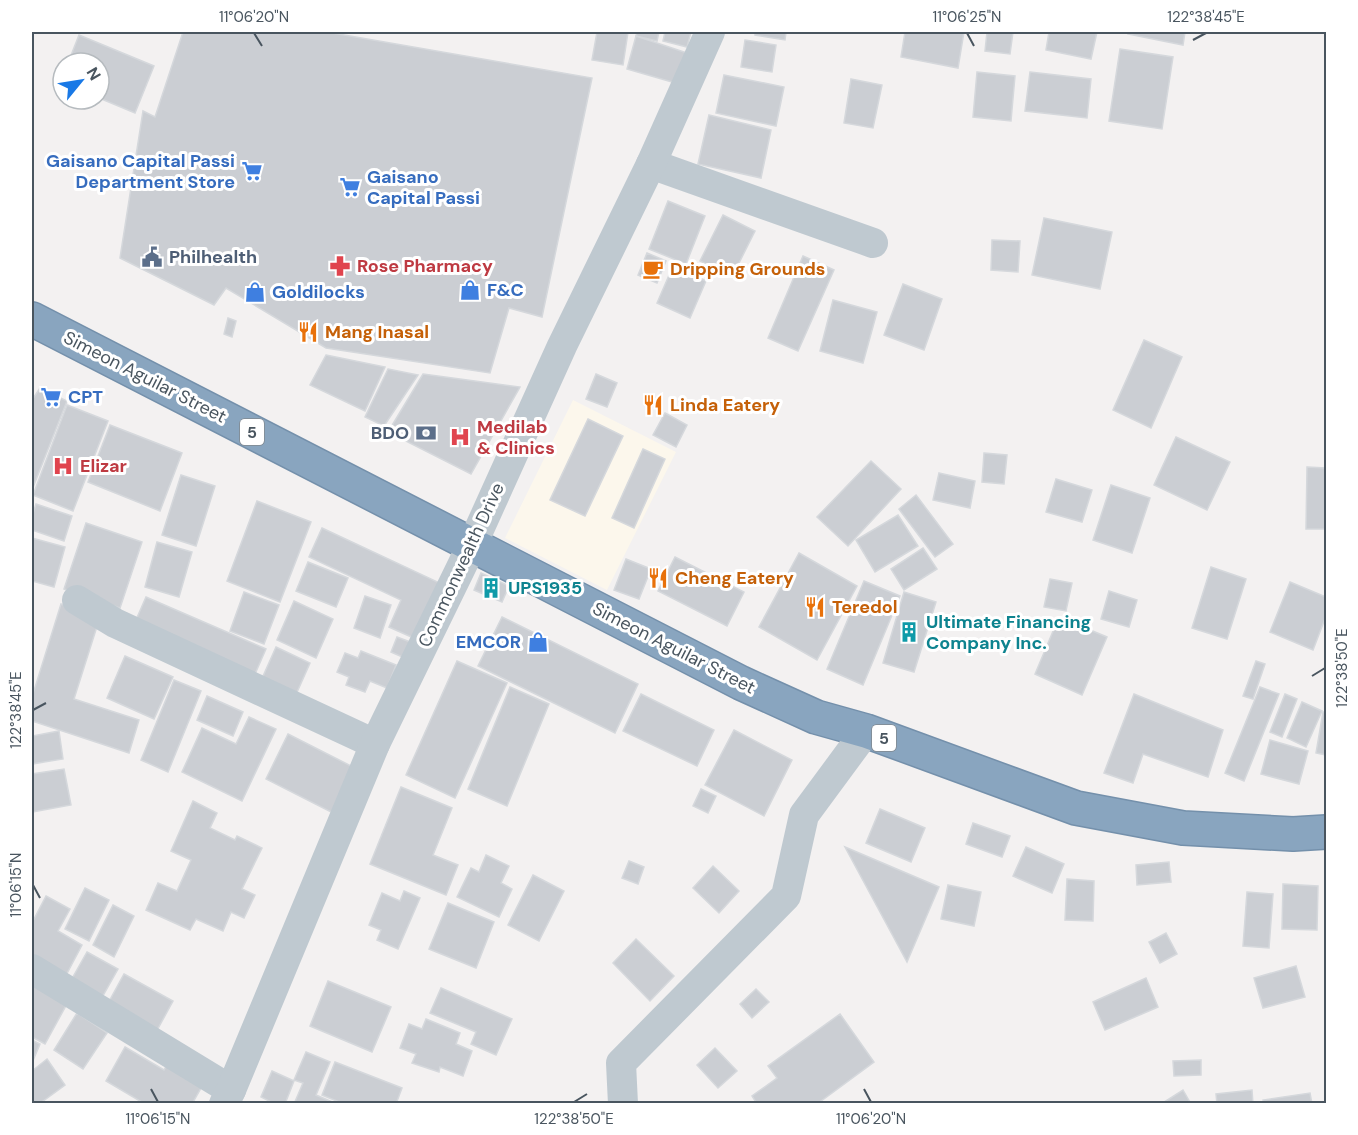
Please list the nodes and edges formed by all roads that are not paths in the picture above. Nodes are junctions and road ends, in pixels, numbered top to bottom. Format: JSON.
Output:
{"nodes":[{"id":1,"x":710,"y":32,"type":"edge"},
{"id":2,"x":651,"y":164,"type":"junction"},
{"id":3,"x":873,"y":243,"type":"dead end"},
{"id":4,"x":32,"y":319,"type":"edge"},
{"id":5,"x":472,"y":545,"type":"junction"},
{"id":6,"x":77,"y":600,"type":"dead end"},
{"id":7,"x":866,"y":732,"type":"junction"},
{"id":8,"x":375,"y":744,"type":"junction"},
{"id":9,"x":1326,"y":832,"type":"edge"},
{"id":10,"x":32,"y":969,"type":"edge"},
{"id":11,"x":228,"y":1097,"type":"edge"},
{"id":12,"x":622,"y":1104,"type":"edge"}],
"edges":[{"from":1,"to":2,"type":"street","name":"Commonwealth Drive"},
{"from":2,"to":3,"type":"street"},
{"from":2,"to":5,"type":"street","name":"Commonwealth Drive"},
{"from":4,"to":5,"type":"highway","name":"Simeon Aguilar Street","number":"5"},
{"from":5,"to":7,"type":"highway","name":"Simeon Aguilar Street","number":"5"},
{"from":5,"to":8,"type":"street","name":"Commonwealth Drive"},
{"from":6,"to":8,"type":"street"},
{"from":7,"to":9,"type":"highway","name":"Simeon Aguilar Street","number":"5"},
{"from":7,"to":12,"type":"street"},
{"from":8,"to":11,"type":"street","name":"Commonwealth Drive"},
{"from":10,"to":11,"type":"street"}]}
